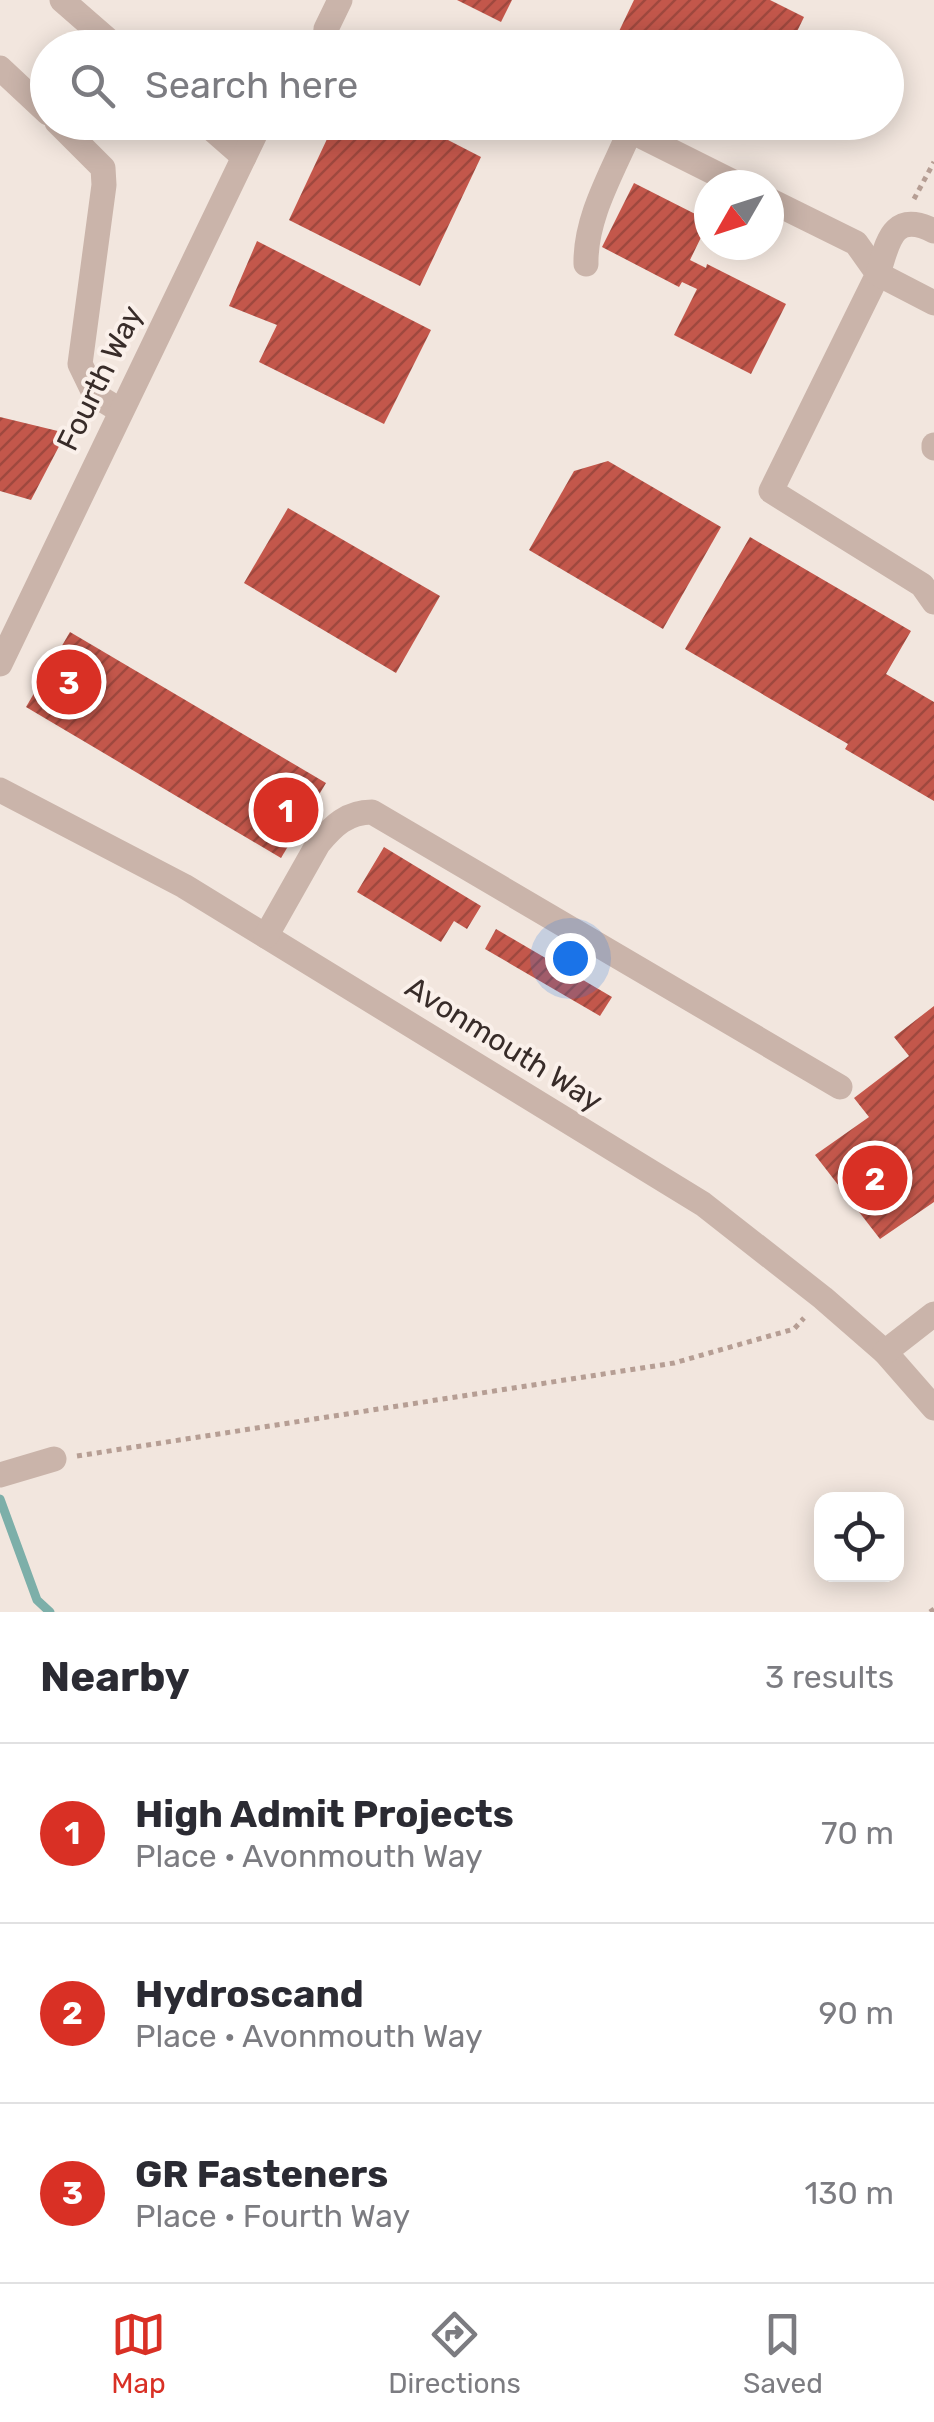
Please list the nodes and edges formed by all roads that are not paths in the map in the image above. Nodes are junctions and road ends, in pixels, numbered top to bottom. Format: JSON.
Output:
{"nodes":[{"id":1,"x":62,"y":0,"type":"edge"},
{"id":2,"x":340,"y":0,"type":"edge"},
{"id":3,"x":96,"y":30,"type":"edge"},
{"id":4,"x":326,"y":30,"type":"edge"},
{"id":5,"x":0,"y":68,"type":"edge"},
{"id":6,"x":30,"y":96,"type":"edge"},
{"id":7,"x":75,"y":140,"type":"edge"},
{"id":8,"x":225,"y":140,"type":"edge"},
{"id":9,"x":252,"y":140,"type":"edge"},
{"id":10,"x":617,"y":140,"type":"edge"},
{"id":11,"x":647,"y":140,"type":"edge"},
{"id":12,"x":244,"y":157,"type":"junction"},
{"id":13,"x":708,"y":170,"type":"edge"},
{"id":14,"x":784,"y":207,"type":"edge"},
{"id":15,"x":934,"y":231,"type":"edge"},
{"id":16,"x":586,"y":264,"type":"dead end"},
{"id":17,"x":878,"y":274,"type":"junction"},
{"id":18,"x":934,"y":303,"type":"edge"},
{"id":19,"x":120,"y":411,"type":"junction"},
{"id":20,"x":934,"y":602,"type":"edge"},
{"id":21,"x":0,"y":664,"type":"edge"},
{"id":22,"x":0,"y":790,"type":"edge"},
{"id":23,"x":266,"y":936,"type":"junction"},
{"id":24,"x":840,"y":1088,"type":"dead end"},
{"id":25,"x":934,"y":1314,"type":"edge"},
{"id":26,"x":885,"y":1352,"type":"junction"},
{"id":27,"x":934,"y":1408,"type":"edge"},
{"id":28,"x":54,"y":1459,"type":"road end"},
{"id":29,"x":0,"y":1475,"type":"edge"}],
"edges":[{"from":1,"to":3,"type":"street"},
{"from":2,"to":4,"type":"street"},
{"from":5,"to":6,"type":"street"},
{"from":7,"to":19,"type":"street"},
{"from":8,"to":12,"type":"street"},
{"from":9,"to":12,"type":"street","name":"Fourth Way"},
{"from":10,"to":16,"type":"street"},
{"from":11,"to":13,"type":"street"},
{"from":12,"to":19,"type":"street","name":"Fourth Way"},
{"from":14,"to":17,"type":"street"},
{"from":15,"to":17,"type":"street"},
{"from":17,"to":18,"type":"street"},
{"from":17,"to":20,"type":"street"},
{"from":19,"to":21,"type":"street","name":"Fourth Way"},
{"from":22,"to":23,"type":"street","name":"Avonmouth Way"},
{"from":23,"to":24,"type":"street"},
{"from":23,"to":26,"type":"street","name":"Avonmouth Way"},
{"from":25,"to":26,"type":"street"},
{"from":26,"to":27,"type":"street","name":"Avonmouth Way"},
{"from":28,"to":29,"type":"street"}]}
